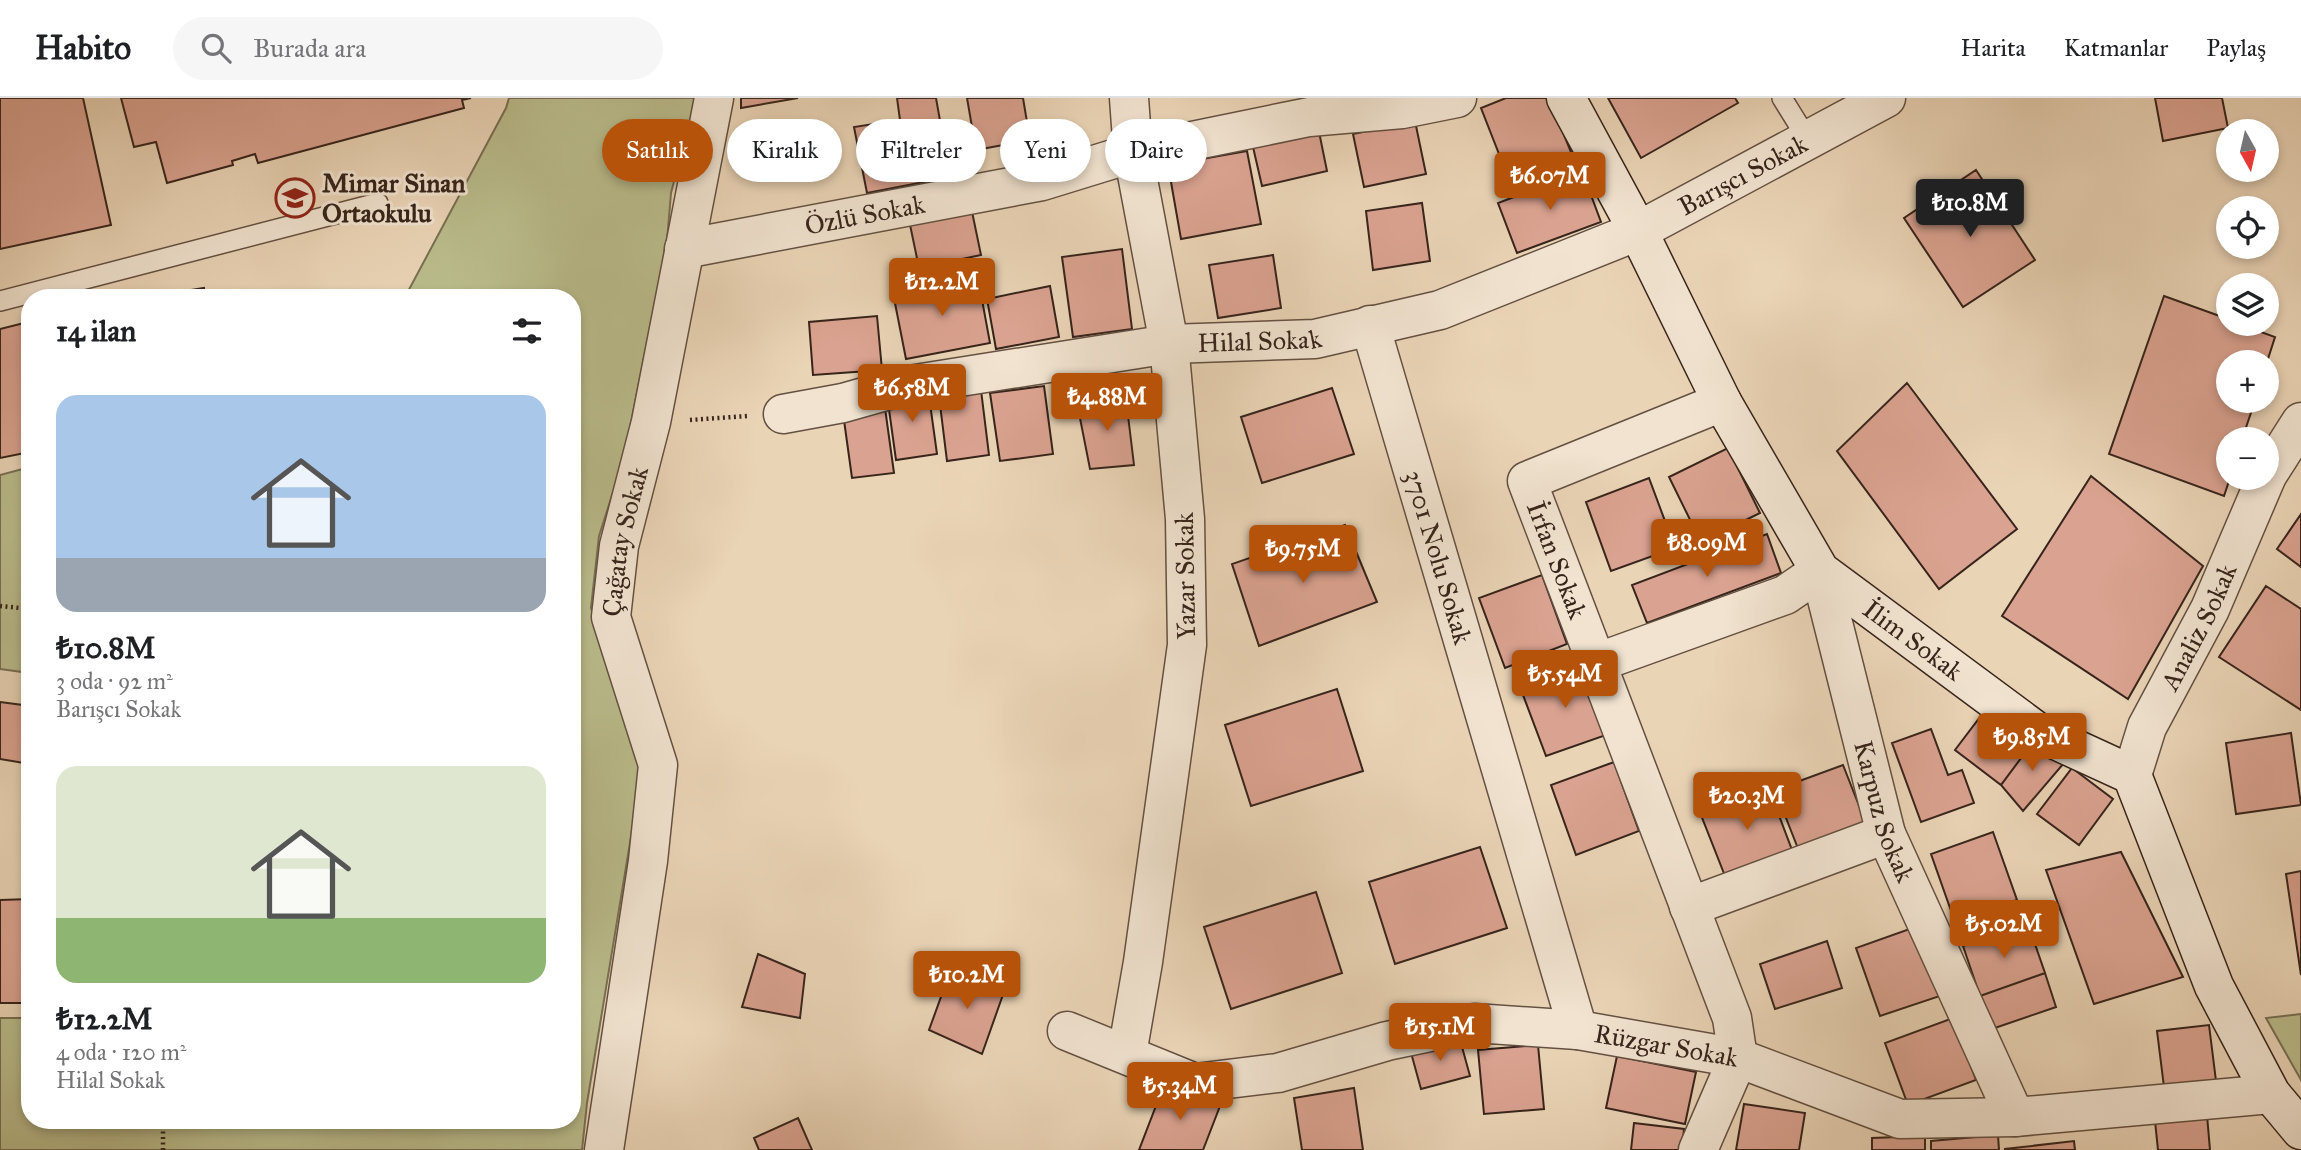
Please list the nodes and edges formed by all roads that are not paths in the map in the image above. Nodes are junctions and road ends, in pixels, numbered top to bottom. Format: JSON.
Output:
{"nodes":[{"id":1,"x":714,"y":98,"type":"edge"},
{"id":2,"x":1129,"y":98,"type":"edge"},
{"id":3,"x":1457,"y":98,"type":"edge"},
{"id":4,"x":1566,"y":98,"type":"edge"},
{"id":5,"x":1782,"y":98,"type":"edge"},
{"id":6,"x":1886,"y":98,"type":"edge"},
{"id":7,"x":1131,"y":119,"type":"edge"},
{"id":8,"x":1207,"y":138,"type":"edge"},
{"id":9,"x":1808,"y":140,"type":"junction"},
{"id":10,"x":1105,"y":162,"type":"edge"},
{"id":11,"x":1138,"y":182,"type":"edge"},
{"id":12,"x":378,"y":203,"type":"dead end"},
{"id":13,"x":1638,"y":231,"type":"junction"},
{"id":14,"x":684,"y":249,"type":"junction"},
{"id":15,"x":46,"y":289,"type":"edge"},
{"id":16,"x":21,"y":296,"type":"edge"},
{"id":17,"x":0,"y":301,"type":"edge"},
{"id":18,"x":1370,"y":325,"type":"junction"},
{"id":19,"x":1168,"y":344,"type":"junction"},
{"id":20,"x":1722,"y":402,"type":"junction"},
{"id":21,"x":783,"y":414,"type":"road end"},
{"id":22,"x":2301,"y":422,"type":"edge"},
{"id":23,"x":2279,"y":457,"type":"edge"},
{"id":24,"x":2260,"y":490,"type":"edge"},
{"id":25,"x":1820,"y":571,"type":"junction"},
{"id":26,"x":1597,"y":663,"type":"junction"},
{"id":27,"x":2132,"y":775,"type":"junction"},
{"id":28,"x":1886,"y":834,"type":"junction"},
{"id":29,"x":1689,"y":907,"type":"junction"},
{"id":30,"x":1578,"y":1030,"type":"junction"},
{"id":31,"x":1067,"y":1031,"type":"dead end"},
{"id":32,"x":1127,"y":1054,"type":"junction"},
{"id":33,"x":1738,"y":1058,"type":"junction"},
{"id":34,"x":2271,"y":1094,"type":"junction"},
{"id":35,"x":2015,"y":1117,"type":"junction"},
{"id":36,"x":2301,"y":1130,"type":"edge"},
{"id":37,"x":604,"y":1150,"type":"edge"},
{"id":38,"x":1699,"y":1150,"type":"edge"}],
"edges":[{"from":1,"to":14,"type":"street","name":"Çağatay Sokak"},
{"from":2,"to":7,"type":"street","name":"Yazar Sokak"},
{"from":3,"to":8,"type":"street","name":"Özlü Sokak"},
{"from":4,"to":13,"type":"street","name":"İlim Sokak"},
{"from":5,"to":9,"type":"lane"},
{"from":6,"to":9,"type":"street","name":"Barışcı Sokak"},
{"from":9,"to":13,"type":"street","name":"Barışcı Sokak"},
{"from":10,"to":14,"type":"street","name":"Özlü Sokak"},
{"from":11,"to":19,"type":"street","name":"Yazar Sokak"},
{"from":12,"to":15,"type":"lane"},
{"from":13,"to":18,"type":"street","name":"Hilal Sokak"},
{"from":13,"to":20,"type":"street","name":"İlim Sokak"},
{"from":14,"to":37,"type":"street","name":"Çağatay Sokak"},
{"from":16,"to":17,"type":"lane"},
{"from":18,"to":19,"type":"street","name":"Hilal Sokak"},
{"from":18,"to":30,"type":"street","name":"3701 Nolu Sokak"},
{"from":19,"to":21,"type":"street","name":"Hilal Sokak"},
{"from":19,"to":32,"type":"street","name":"Yazar Sokak"},
{"from":20,"to":25,"type":"street","name":"İlim Sokak"},
{"from":20,"to":26,"type":"street","name":"İrfan Sokak"},
{"from":22,"to":23,"type":"street","name":"Analiz Sokak"},
{"from":24,"to":27,"type":"street","name":"Analiz Sokak"},
{"from":25,"to":26,"type":"street"},
{"from":25,"to":27,"type":"street","name":"İlim Sokak"},
{"from":25,"to":28,"type":"street","name":"Karpuz Sokak"},
{"from":26,"to":29,"type":"street","name":"İrfan Sokak"},
{"from":27,"to":34,"type":"street"},
{"from":28,"to":29,"type":"street"},
{"from":28,"to":35,"type":"street","name":"Karpuz Sokak"},
{"from":29,"to":33,"type":"street","name":"İrfan Sokak"},
{"from":30,"to":32,"type":"street","name":"Rüzgar Sokak"},
{"from":30,"to":33,"type":"street","name":"Rüzgar Sokak"},
{"from":31,"to":32,"type":"street","name":"Rüzgar Sokak"},
{"from":33,"to":35,"type":"street","name":"Rüzgar Sokak"},
{"from":33,"to":38,"type":"street"},
{"from":34,"to":35,"type":"street","name":"Rüzgar Sokak"},
{"from":34,"to":36,"type":"street"}]}
